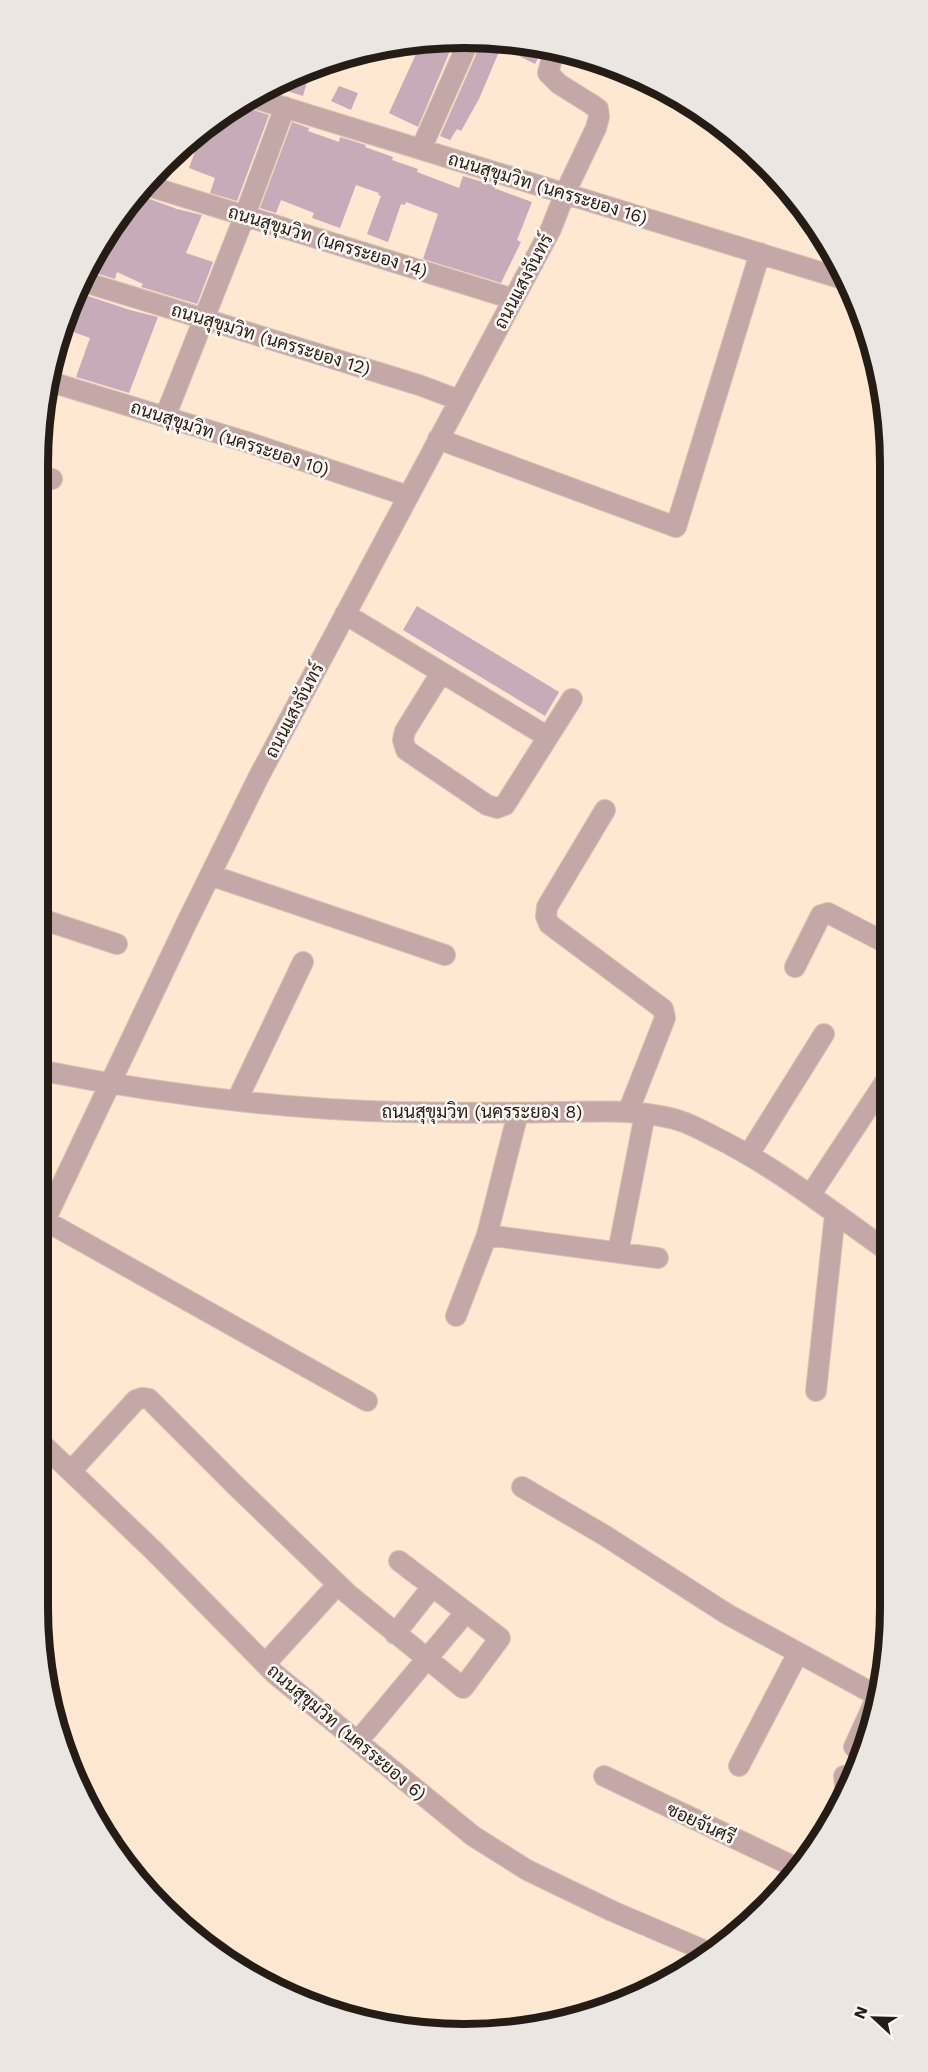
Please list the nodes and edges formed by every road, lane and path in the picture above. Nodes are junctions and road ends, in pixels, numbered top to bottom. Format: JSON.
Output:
{"nodes":[{"id":1,"x":465,"y":48,"type":"edge"},
{"id":2,"x":552,"y":58,"type":"edge"},
{"id":3,"x":263,"y":100,"type":"edge"},
{"id":4,"x":285,"y":107,"type":"junction"},
{"id":5,"x":421,"y":149,"type":"junction"},
{"id":6,"x":153,"y":187,"type":"edge"},
{"id":7,"x":565,"y":193,"type":"junction"},
{"id":8,"x":245,"y":215,"type":"junction"},
{"id":9,"x":760,"y":253,"type":"junction"},
{"id":10,"x":835,"y":277,"type":"edge"},
{"id":11,"x":89,"y":284,"type":"edge"},
{"id":12,"x":513,"y":299,"type":"junction"},
{"id":13,"x":203,"y":319,"type":"junction"},
{"id":14,"x":56,"y":384,"type":"edge"},
{"id":15,"x":459,"y":399,"type":"junction"},
{"id":16,"x":165,"y":417,"type":"junction"},
{"id":17,"x":438,"y":439,"type":"junction"},
{"id":18,"x":408,"y":496,"type":"junction"},
{"id":19,"x":345,"y":614,"type":"junction"},
{"id":20,"x":441,"y":674,"type":"junction"},
{"id":21,"x":572,"y":699,"type":"dead end"},
{"id":22,"x":548,"y":737,"type":"junction"},
{"id":23,"x":605,"y":810,"type":"dead end"},
{"id":24,"x":210,"y":875,"type":"junction"},
{"id":25,"x":48,"y":921,"type":"edge"},
{"id":26,"x":880,"y":940,"type":"edge"},
{"id":27,"x":117,"y":944,"type":"dead end"},
{"id":28,"x":445,"y":955,"type":"dead end"},
{"id":29,"x":303,"y":962,"type":"dead end"},
{"id":30,"x":795,"y":967,"type":"dead end"},
{"id":31,"x":824,"y":1034,"type":"dead end"},
{"id":32,"x":48,"y":1072,"type":"edge"},
{"id":33,"x":109,"y":1084,"type":"junction"},
{"id":34,"x":880,"y":1090,"type":"edge"},
{"id":35,"x":237,"y":1100,"type":"junction"},
{"id":36,"x":518,"y":1113,"type":"junction"},
{"id":37,"x":637,"y":1113,"type":"junction"},
{"id":38,"x":749,"y":1154,"type":"junction"},
{"id":39,"x":811,"y":1194,"type":"junction"},
{"id":40,"x":48,"y":1212,"type":"edge"},
{"id":41,"x":835,"y":1214,"type":"junction"},
{"id":42,"x":48,"y":1231,"type":"edge"},
{"id":43,"x":487,"y":1234,"type":"junction"},
{"id":44,"x":880,"y":1246,"type":"edge"},
{"id":45,"x":618,"y":1252,"type":"junction"},
{"id":46,"x":658,"y":1258,"type":"dead end"},
{"id":47,"x":456,"y":1316,"type":"dead end"},
{"id":48,"x":816,"y":1391,"type":"dead end"},
{"id":49,"x":366,"y":1401,"type":"dead end"},
{"id":50,"x":48,"y":1450,"type":"edge"},
{"id":51,"x":71,"y":1472,"type":"junction"},
{"id":52,"x":522,"y":1487,"type":"dead end"},
{"id":53,"x":399,"y":1561,"type":"dead end"},
{"id":54,"x":432,"y":1587,"type":"junction"},
{"id":55,"x":329,"y":1594,"type":"dead end"},
{"id":56,"x":466,"y":1612,"type":"junction"},
{"id":57,"x":395,"y":1634,"type":"junction"},
{"id":58,"x":798,"y":1653,"type":"junction"},
{"id":59,"x":429,"y":1659,"type":"junction"},
{"id":60,"x":266,"y":1664,"type":"junction"},
{"id":61,"x":871,"y":1692,"type":"edge"},
{"id":62,"x":862,"y":1730,"type":"edge"},
{"id":63,"x":358,"y":1742,"type":"junction"},
{"id":64,"x":854,"y":1747,"type":"dead end"},
{"id":65,"x":739,"y":1766,"type":"dead end"},
{"id":66,"x":604,"y":1776,"type":"dead end"},
{"id":67,"x":791,"y":1865,"type":"edge"},
{"id":68,"x":702,"y":1949,"type":"edge"}],
"edges":[{"from":1,"to":5,"type":"street"},
{"from":2,"to":7,"type":"street","name":"ถนนแสงจันทร์"},
{"from":3,"to":4,"type":"street","name":"ถนนสุขุมวิท (นครระยอง 16)"},
{"from":4,"to":5,"type":"street","name":"ถนนสุขุมวิท (นครระยอง 16)"},
{"from":4,"to":8,"type":"street"},
{"from":5,"to":7,"type":"street","name":"ถนนสุขุมวิท (นครระยอง 16)"},
{"from":6,"to":8,"type":"street","name":"ถนนสุขุมวิท (นครระยอง 14)"},
{"from":7,"to":9,"type":"street","name":"ถนนสุขุมวิท (นครระยอง 16)"},
{"from":7,"to":12,"type":"street","name":"ถนนแสงจันทร์"},
{"from":8,"to":12,"type":"street","name":"ถนนสุขุมวิท (นครระยอง 14)"},
{"from":8,"to":13,"type":"street"},
{"from":9,"to":10,"type":"street","name":"ถนนสุขุมวิท (นครระยอง 16)"},
{"from":9,"to":17,"type":"street"},
{"from":11,"to":13,"type":"street","name":"ถนนสุขุมวิท (นครระยอง 12)"},
{"from":12,"to":15,"type":"street","name":"ถนนแสงจันทร์"},
{"from":13,"to":15,"type":"street","name":"ถนนสุขุมวิท (นครระยอง 12)"},
{"from":13,"to":16,"type":"street"},
{"from":14,"to":16,"type":"street","name":"ถนนสุขุมวิท (นครระยอง 10)"},
{"from":15,"to":17,"type":"street","name":"ถนนแสงจันทร์"},
{"from":16,"to":18,"type":"street","name":"ถนนสุขุมวิท (นครระยอง 10)"},
{"from":17,"to":18,"type":"street","name":"ถนนแสงจันทร์"},
{"from":18,"to":19,"type":"street","name":"ถนนแสงจันทร์"},
{"from":19,"to":20,"type":"street"},
{"from":19,"to":24,"type":"street","name":"ถนนแสงจันทร์"},
{"from":20,"to":22,"type":"street"},
{"from":20,"to":22,"type":"street"},
{"from":21,"to":22,"type":"street"},
{"from":23,"to":37,"type":"street"},
{"from":24,"to":28,"type":"street"},
{"from":24,"to":33,"type":"street","name":"ถนนแสงจันทร์"},
{"from":25,"to":27,"type":"street"},
{"from":26,"to":30,"type":"street"},
{"from":29,"to":35,"type":"street"},
{"from":31,"to":38,"type":"street"},
{"from":32,"to":33,"type":"street","name":"ถนนสุขุมวิท (นครระยอง 8)"},
{"from":33,"to":35,"type":"street","name":"ถนนสุขุมวิท (นครระยอง 8)"},
{"from":33,"to":40,"type":"street","name":"ถนนแสงจันทร์"},
{"from":34,"to":39,"type":"street"},
{"from":35,"to":36,"type":"street","name":"ถนนสุขุมวิท (นครระยอง 8)"},
{"from":36,"to":37,"type":"street","name":"ถนนสุขุมวิท (นครระยอง 8)"},
{"from":36,"to":43,"type":"street"},
{"from":37,"to":38,"type":"street","name":"ถนนสุขุมวิท (นครระยอง 8)"},
{"from":37,"to":45,"type":"street"},
{"from":38,"to":39,"type":"street","name":"ถนนสุขุมวิท (นครระยอง 8)"},
{"from":39,"to":41,"type":"street","name":"ถนนสุขุมวิท (นครระยอง 8)"},
{"from":41,"to":44,"type":"street","name":"ถนนสุขุมวิท (นครระยอง 8)"},
{"from":41,"to":48,"type":"street"},
{"from":42,"to":49,"type":"street"},
{"from":43,"to":45,"type":"street"},
{"from":43,"to":47,"type":"street"},
{"from":45,"to":46,"type":"street"},
{"from":50,"to":51,"type":"street","name":"ถนนสุขุมวิท (นครระยอง 6)"},
{"from":51,"to":57,"type":"street"},
{"from":51,"to":60,"type":"street","name":"ถนนสุขุมวิท (นครระยอง 6)"},
{"from":52,"to":58,"type":"street"},
{"from":53,"to":54,"type":"street"},
{"from":54,"to":56,"type":"street"},
{"from":54,"to":57,"type":"street"},
{"from":55,"to":60,"type":"street"},
{"from":56,"to":59,"type":"street"},
{"from":56,"to":59,"type":"street"},
{"from":57,"to":59,"type":"street"},
{"from":58,"to":61,"type":"street"},
{"from":58,"to":65,"type":"street"},
{"from":59,"to":63,"type":"street"},
{"from":60,"to":63,"type":"street","name":"ถนนสุขุมวิท (นครระยอง 6)"},
{"from":62,"to":64,"type":"street"},
{"from":63,"to":68,"type":"street","name":"ถนนสุขุมวิท (นครระยอง 6)"},
{"from":66,"to":67,"type":"street","name":"ซอยจันศรี"}]}
